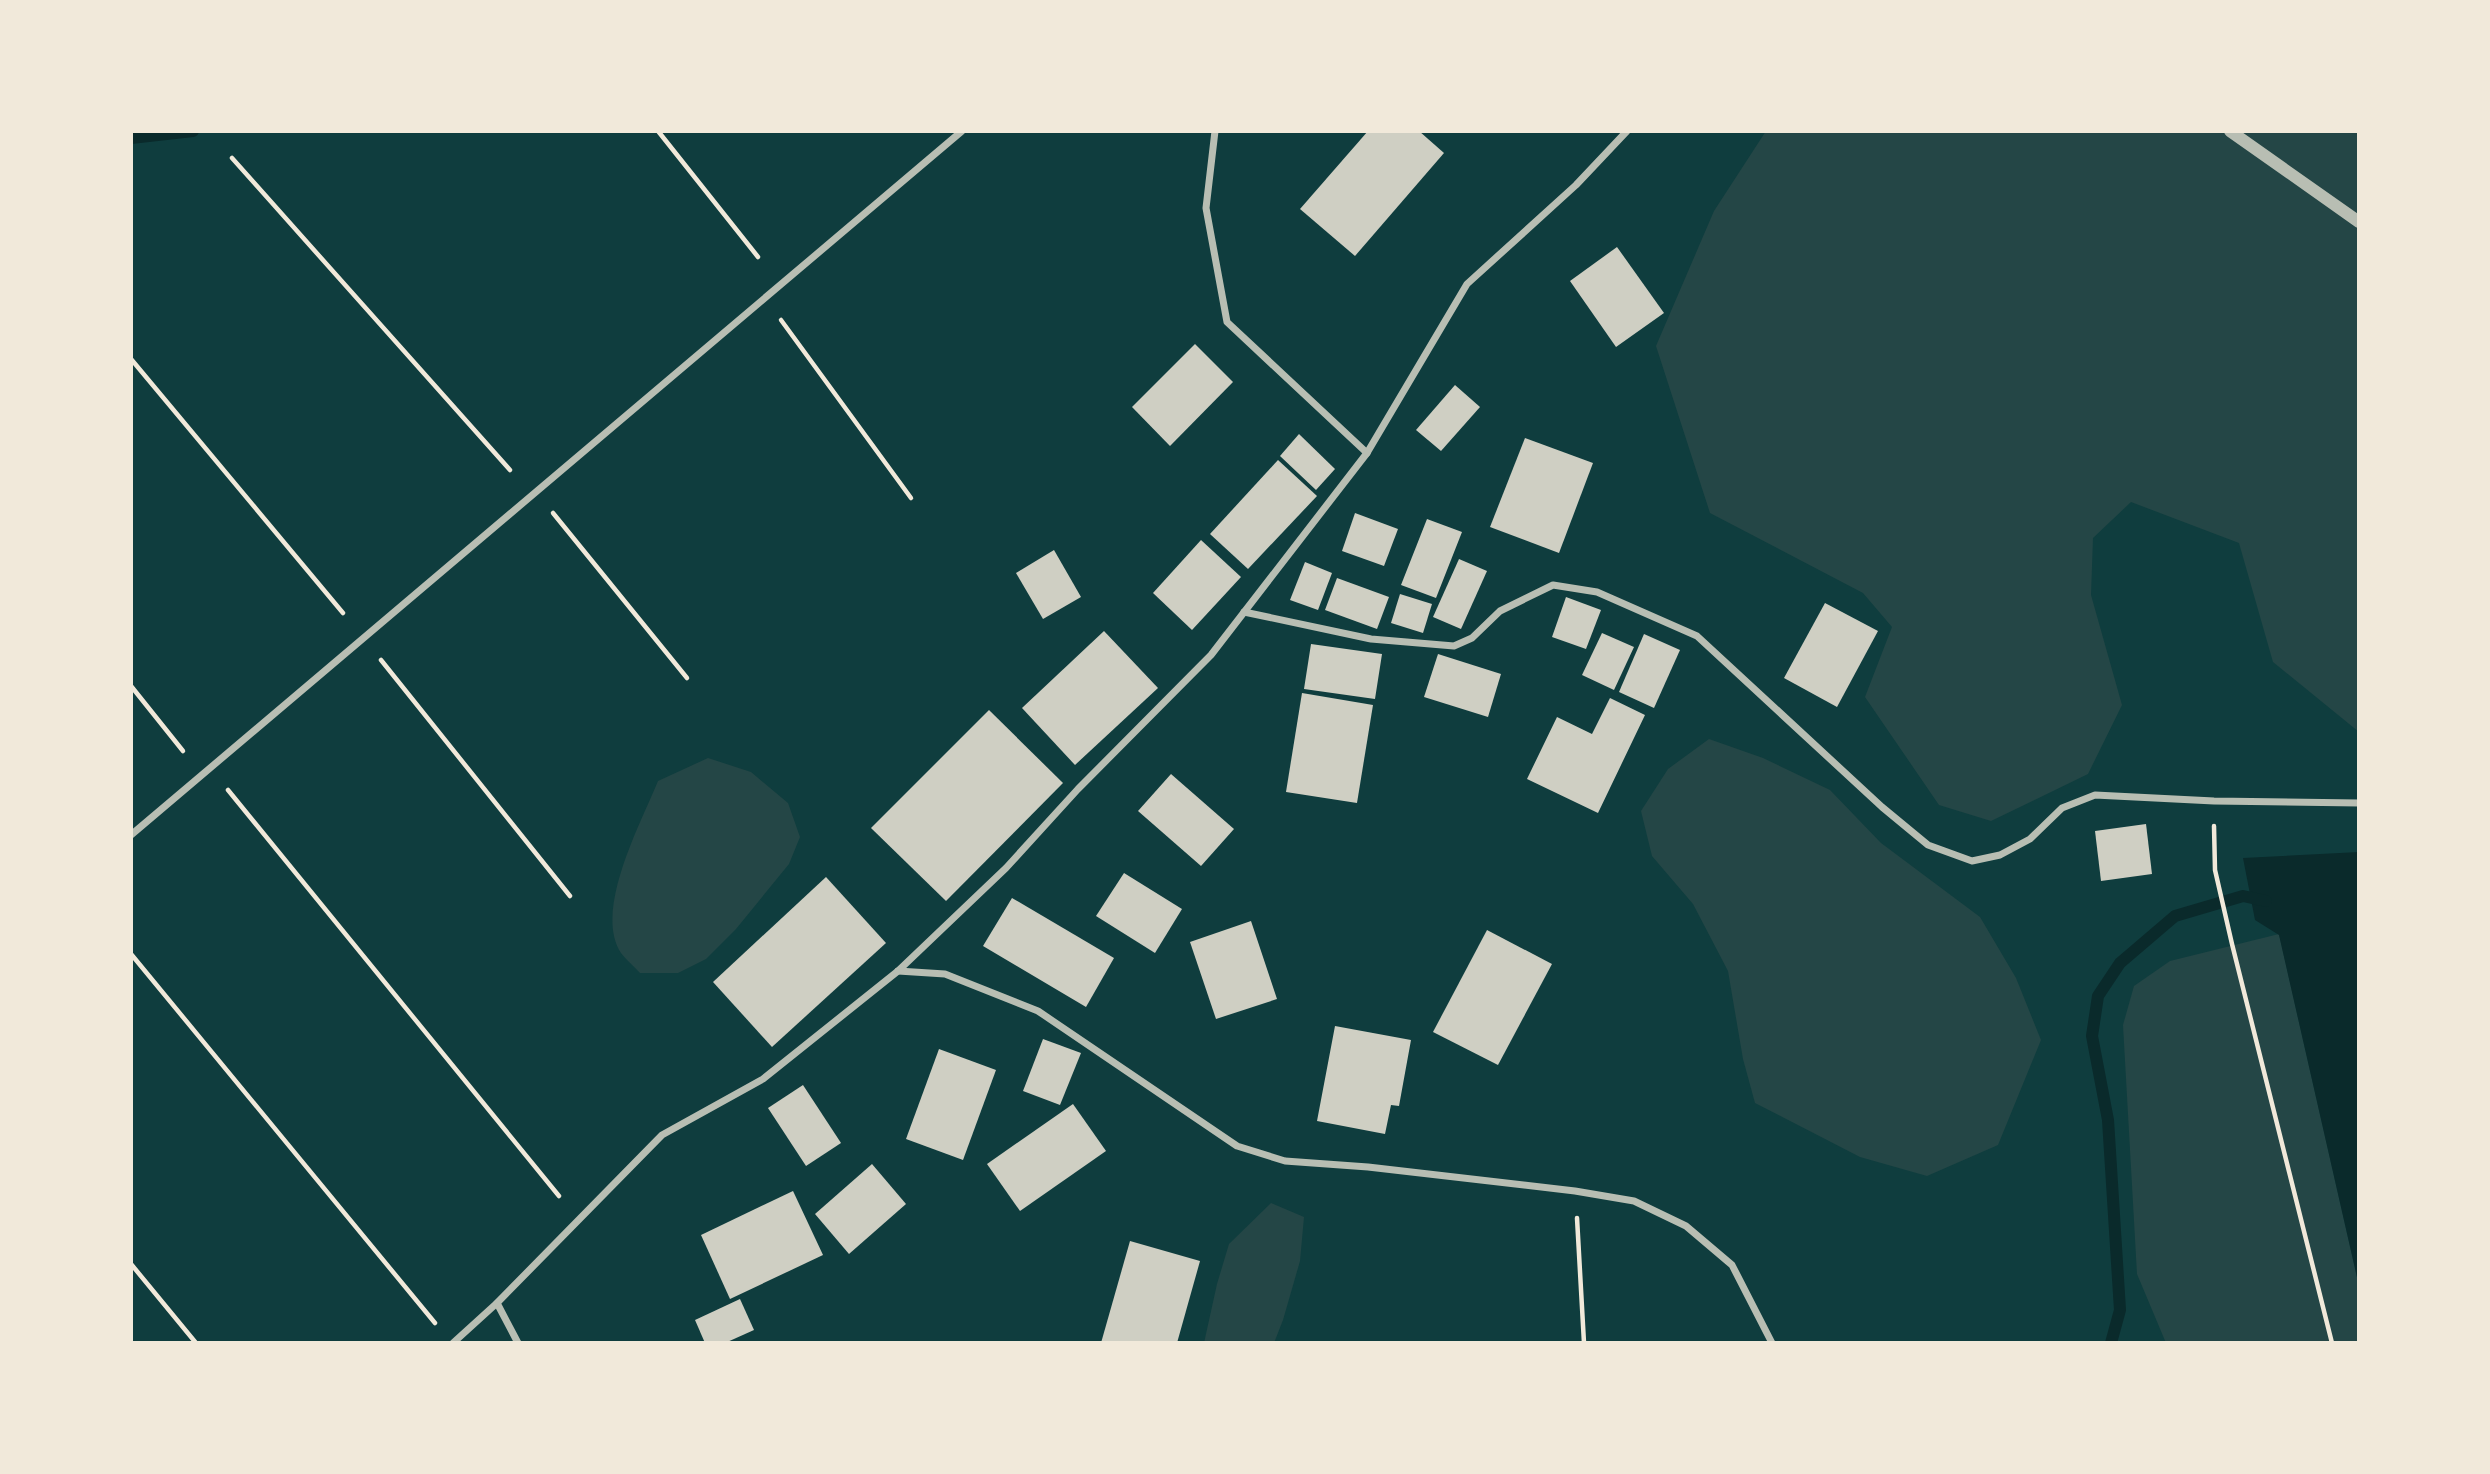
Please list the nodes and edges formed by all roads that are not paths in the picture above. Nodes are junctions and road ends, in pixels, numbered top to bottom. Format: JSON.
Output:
{"nodes":[{"id":1,"x":962,"y":131,"type":"edge"},
{"id":2,"x":1215,"y":131,"type":"edge"},
{"id":3,"x":1627,"y":131,"type":"edge"},
{"id":4,"x":2230,"y":131,"type":"edge"},
{"id":5,"x":2359,"y":222,"type":"edge"},
{"id":6,"x":1367,"y":453,"type":"junction"},
{"id":7,"x":1244,"y":612,"type":"junction"},
{"id":8,"x":2359,"y":803,"type":"edge"},
{"id":9,"x":131,"y":835,"type":"edge"},
{"id":10,"x":898,"y":971,"type":"junction"},
{"id":11,"x":497,"y":1303,"type":"junction"},
{"id":12,"x":453,"y":1343,"type":"edge"},
{"id":13,"x":518,"y":1343,"type":"edge"},
{"id":14,"x":1772,"y":1343,"type":"edge"}],
"edges":[{"from":1,"to":9,"type":"street"},
{"from":2,"to":6,"type":"street"},
{"from":3,"to":6,"type":"street"},
{"from":4,"to":5,"type":"street"},
{"from":6,"to":7,"type":"street"},
{"from":7,"to":8,"type":"street"},
{"from":7,"to":10,"type":"street"},
{"from":10,"to":11,"type":"street"},
{"from":10,"to":14,"type":"street"},
{"from":11,"to":12,"type":"street"},
{"from":11,"to":13,"type":"street"}]}
